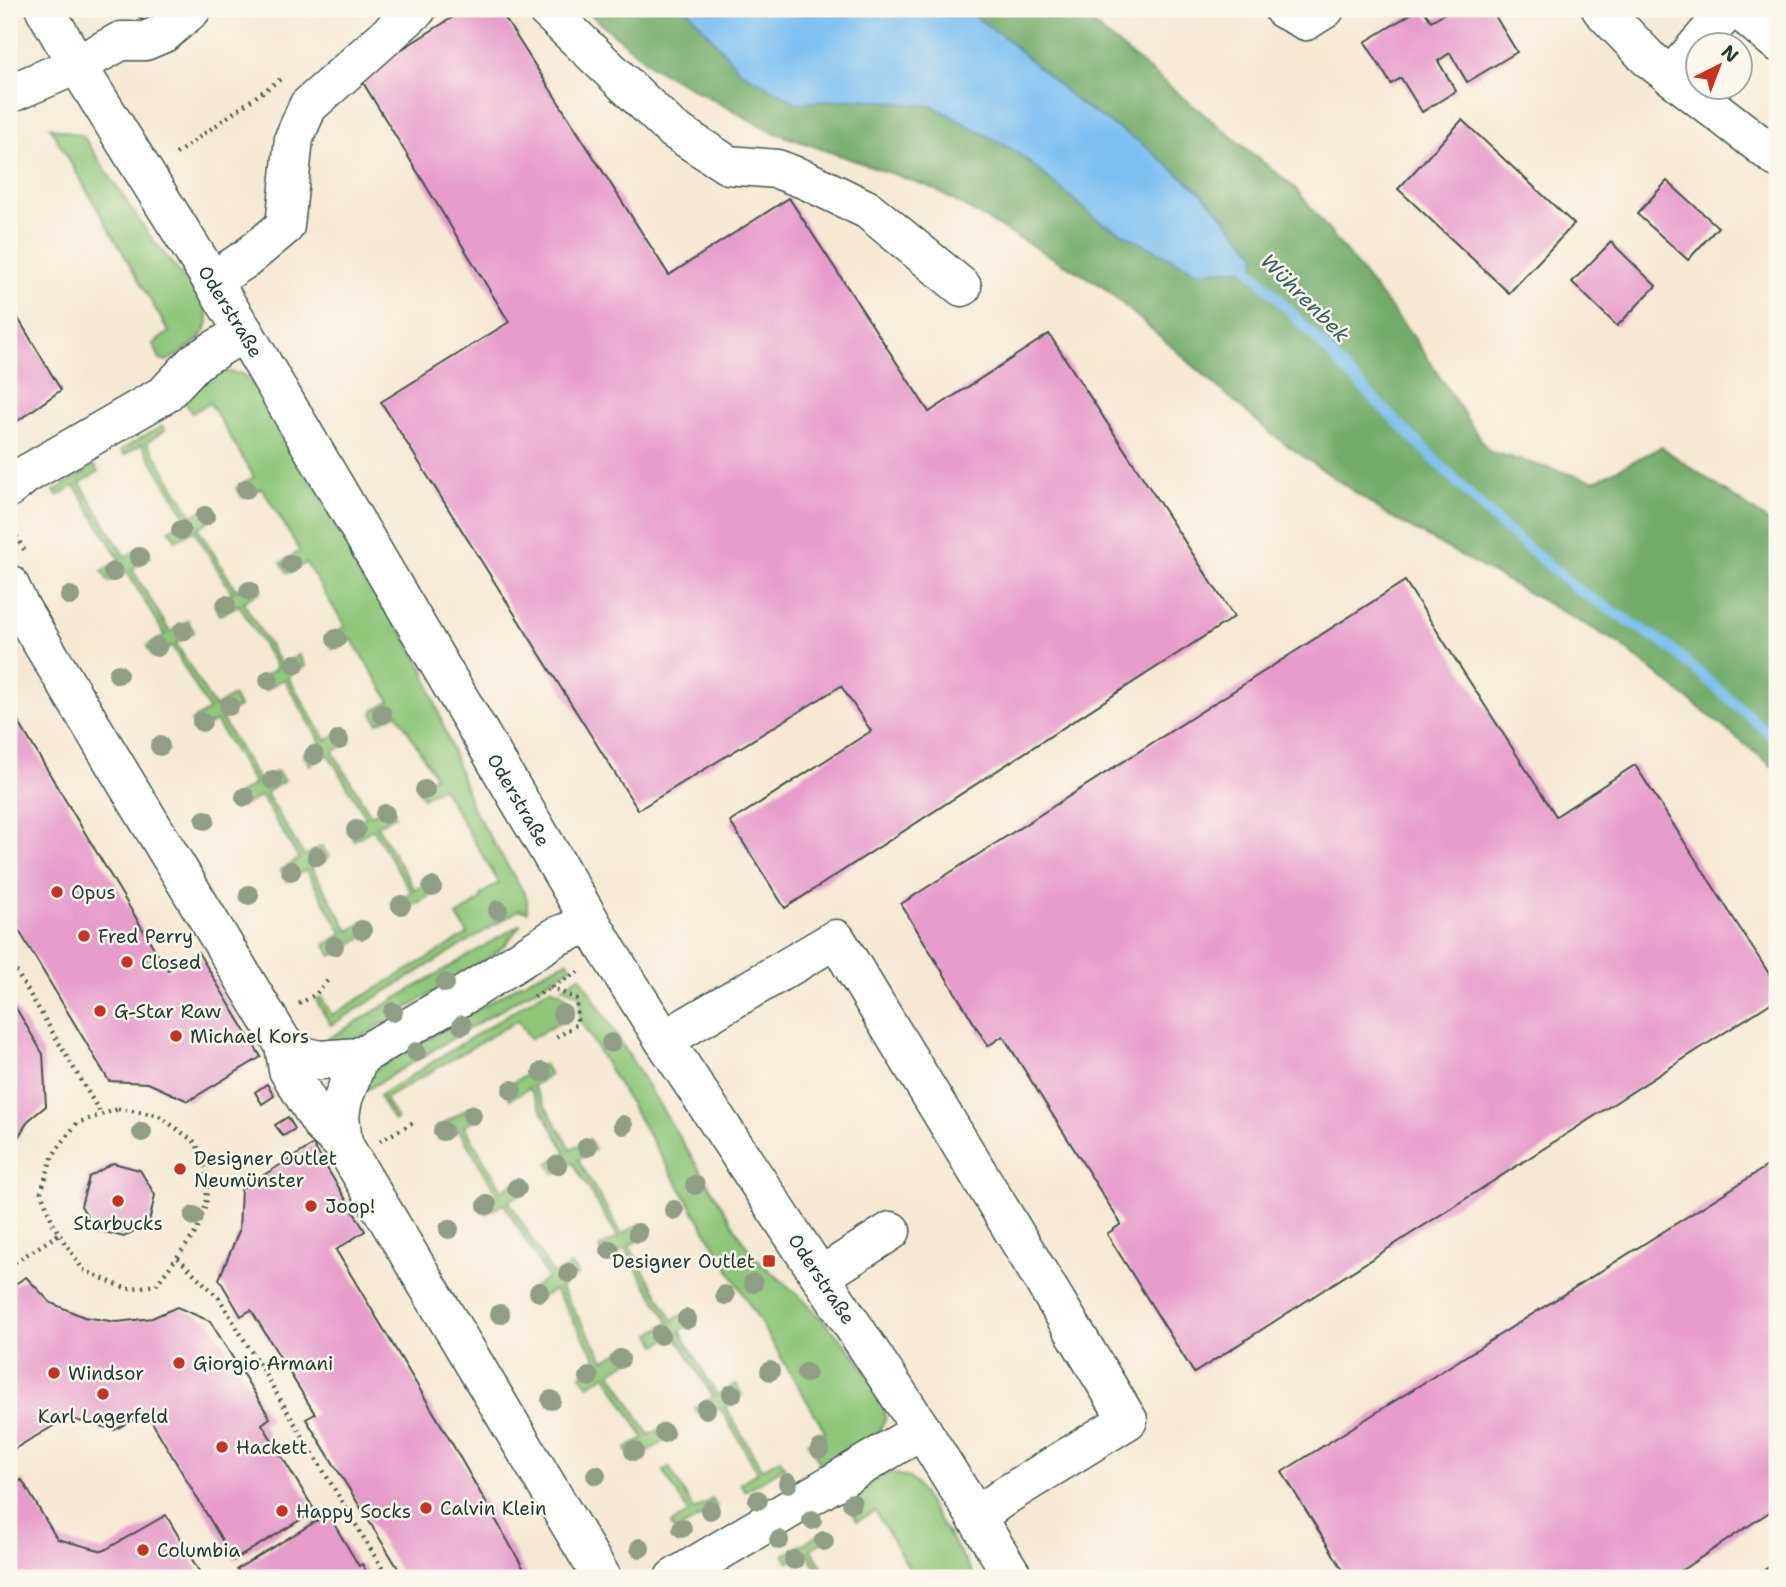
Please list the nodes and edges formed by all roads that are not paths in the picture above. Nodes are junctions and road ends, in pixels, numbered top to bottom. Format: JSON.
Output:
{"nodes":[{"id":1,"x":45,"y":9,"type":"edge"},
{"id":2,"x":192,"y":9,"type":"edge"},
{"id":3,"x":417,"y":9,"type":"edge"},
{"id":4,"x":546,"y":9,"type":"edge"},
{"id":5,"x":1283,"y":9,"type":"edge"},
{"id":6,"x":1325,"y":9,"type":"edge"},
{"id":7,"x":1601,"y":9,"type":"edge"},
{"id":8,"x":1729,"y":9,"type":"edge"},
{"id":9,"x":1738,"y":9,"type":"edge"},
{"id":10,"x":1777,"y":42,"type":"edge"},
{"id":11,"x":77,"y":65,"type":"junction"},
{"id":12,"x":1671,"y":76,"type":"junction"},
{"id":13,"x":9,"y":94,"type":"edge"},
{"id":14,"x":1777,"y":158,"type":"edge"},
{"id":15,"x":212,"y":281,"type":"junction"},
{"id":16,"x":962,"y":287,"type":"dead end"},
{"id":17,"x":244,"y":332,"type":"junction"},
{"id":18,"x":17,"y":481,"type":"edge"},
{"id":19,"x":9,"y":584,"type":"edge"},
{"id":20,"x":590,"y":923,"type":"junction"},
{"id":21,"x":664,"y":1040,"type":"junction"},
{"id":22,"x":284,"y":1045,"type":"junction"},
{"id":23,"x":359,"y":1058,"type":"junction"},
{"id":24,"x":359,"y":1143,"type":"junction"},
{"id":25,"x":891,"y":1231,"type":"dead end"},
{"id":26,"x":821,"y":1276,"type":"junction"},
{"id":27,"x":922,"y":1430,"type":"junction"},
{"id":28,"x":976,"y":1517,"type":"junction"},
{"id":29,"x":602,"y":1578,"type":"edge"},
{"id":30,"x":674,"y":1578,"type":"edge"},
{"id":31,"x":1014,"y":1578,"type":"edge"}],
"edges":[{"from":1,"to":11,"type":"street","name":"Oderstraße"},
{"from":2,"to":11,"type":"street"},
{"from":3,"to":15,"type":"street"},
{"from":4,"to":16,"type":"street"},
{"from":5,"to":6,"type":"street"},
{"from":7,"to":12,"type":"street"},
{"from":8,"to":12,"type":"street"},
{"from":9,"to":10,"type":"street"},
{"from":11,"to":13,"type":"street"},
{"from":11,"to":15,"type":"street","name":"Oderstraße"},
{"from":12,"to":14,"type":"street"},
{"from":15,"to":17,"type":"street","name":"Oderstraße"},
{"from":17,"to":18,"type":"street"},
{"from":17,"to":20,"type":"street","name":"Oderstraße"},
{"from":19,"to":22,"type":"street"},
{"from":20,"to":21,"type":"street","name":"Oderstraße"},
{"from":20,"to":23,"type":"street"},
{"from":21,"to":26,"type":"street","name":"Oderstraße"},
{"from":21,"to":28,"type":"street"},
{"from":22,"to":23,"type":"street"},
{"from":22,"to":24,"type":"street"},
{"from":23,"to":24,"type":"street"},
{"from":24,"to":29,"type":"street"},
{"from":25,"to":26,"type":"street"},
{"from":26,"to":27,"type":"street","name":"Oderstraße"},
{"from":27,"to":28,"type":"street","name":"Oderstraße"},
{"from":27,"to":30,"type":"street"},
{"from":28,"to":31,"type":"street","name":"Oderstraße"}]}
